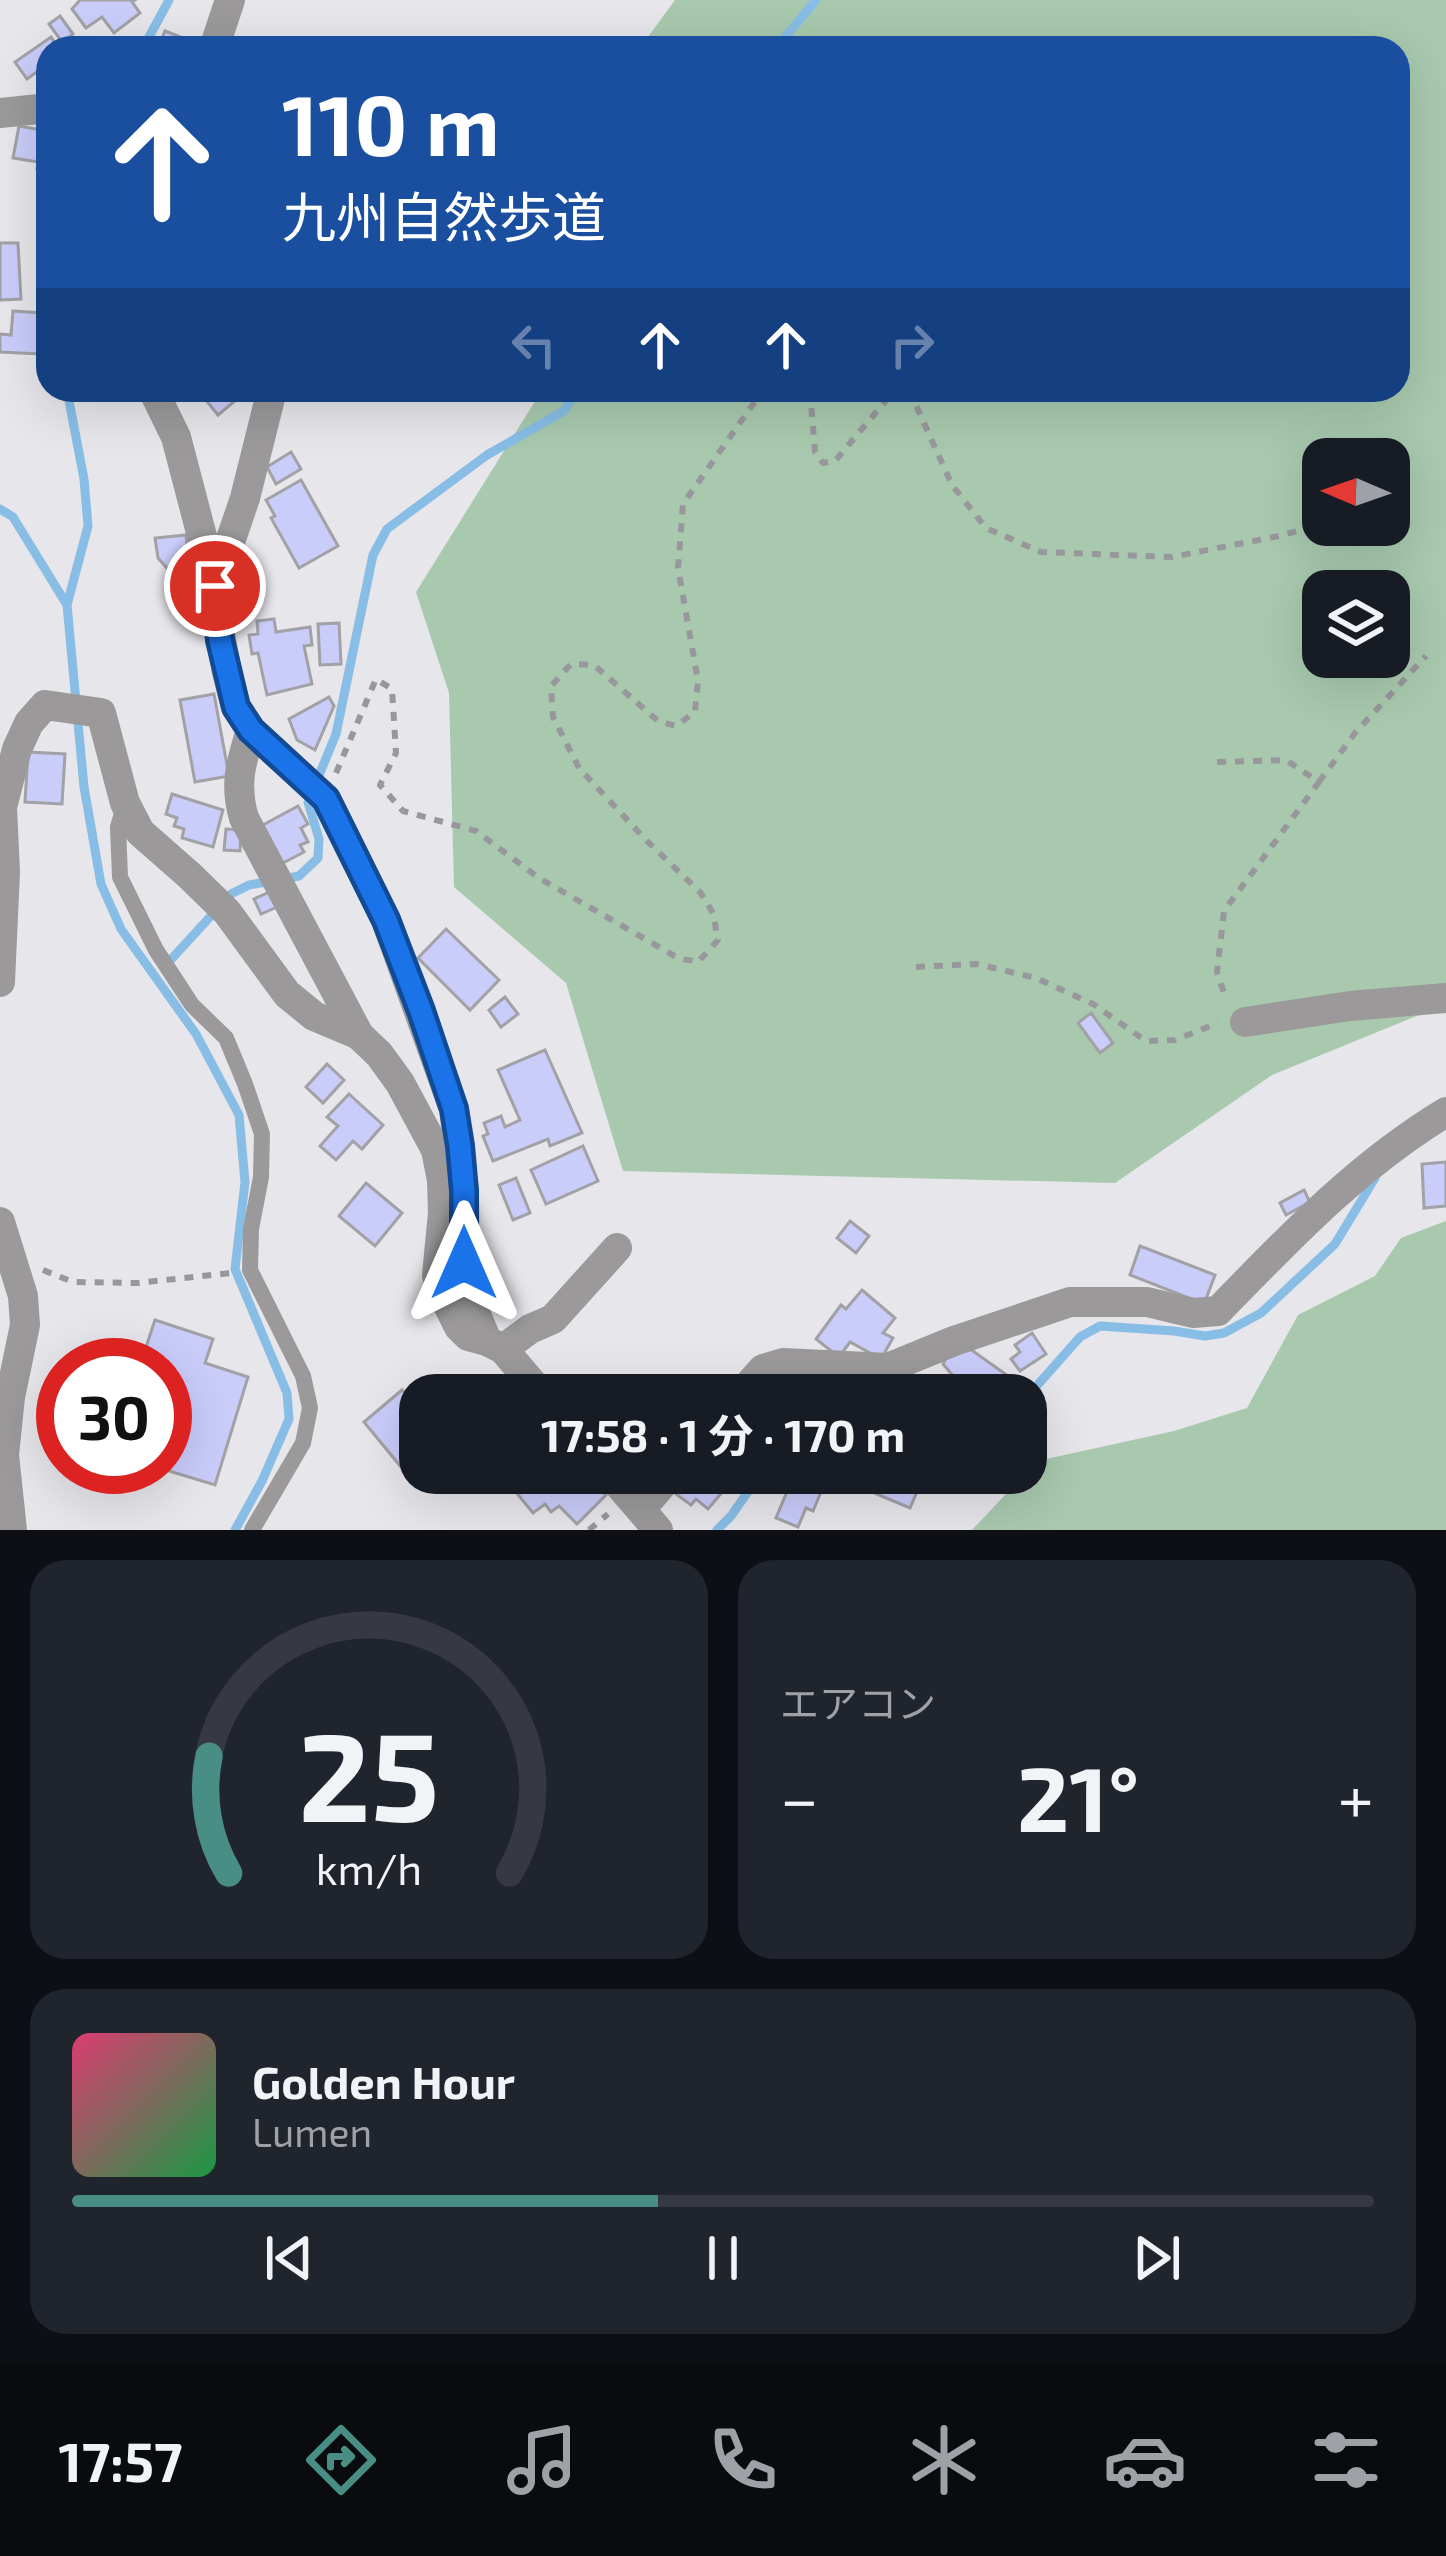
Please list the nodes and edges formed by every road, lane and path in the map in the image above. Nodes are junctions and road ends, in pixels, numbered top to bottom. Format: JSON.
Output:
{"nodes":[{"id":1,"x":230,"y":0,"type":"edge"},
{"id":2,"x":218,"y":36,"type":"edge"},
{"id":3,"x":36,"y":109,"type":"edge"},
{"id":4,"x":0,"y":113,"type":"edge"},
{"id":5,"x":159,"y":402,"type":"edge"},
{"id":6,"x":269,"y":402,"type":"edge"},
{"id":7,"x":755,"y":402,"type":"edge"},
{"id":8,"x":811,"y":402,"type":"edge"},
{"id":9,"x":884,"y":402,"type":"edge"},
{"id":10,"x":910,"y":402,"type":"edge"},
{"id":11,"x":1302,"y":530,"type":"edge"},
{"id":12,"x":215,"y":586,"type":"junction"},
{"id":13,"x":1426,"y":656,"type":"dead end"},
{"id":14,"x":251,"y":730,"type":"junction"},
{"id":15,"x":1217,"y":762,"type":"dead end"},
{"id":16,"x":1319,"y":782,"type":"junction"},
{"id":17,"x":325,"y":798,"type":"junction"},
{"id":18,"x":125,"y":802,"type":"junction"},
{"id":19,"x":1,"y":812,"type":"edge"},
{"id":20,"x":916,"y":968,"type":"dead end"},
{"id":21,"x":0,"y":982,"type":"edge"},
{"id":22,"x":1446,"y":998,"type":"edge"},
{"id":23,"x":1234,"y":1021,"type":"junction"},
{"id":24,"x":359,"y":1035,"type":"junction"},
{"id":25,"x":1446,"y":1112,"type":"edge"},
{"id":26,"x":0,"y":1222,"type":"edge"},
{"id":27,"x":617,"y":1248,"type":"dead end"},
{"id":28,"x":33,"y":1256,"type":"dead end"},
{"id":29,"x":215,"y":1275,"type":"dead end"},
{"id":30,"x":495,"y":1345,"type":"junction"},
{"id":31,"x":522,"y":1374,"type":"edge"},
{"id":32,"x":759,"y":1374,"type":"edge"},
{"id":33,"x":627,"y":1494,"type":"edge"},
{"id":34,"x":663,"y":1494,"type":"edge"},
{"id":35,"x":651,"y":1522,"type":"edge"},
{"id":36,"x":12,"y":1530,"type":"edge"},
{"id":37,"x":252,"y":1530,"type":"edge"}],
"edges":[{"from":1,"to":2,"type":"street"},
{"from":3,"to":4,"type":"street"},
{"from":5,"to":12,"type":"street"},
{"from":6,"to":12,"type":"street"},
{"from":7,"to":17,"type":"path"},
{"from":8,"to":9,"type":"path"},
{"from":10,"to":11,"type":"path"},
{"from":12,"to":14,"type":"street"},
{"from":13,"to":16,"type":"path"},
{"from":14,"to":17,"type":"street"},
{"from":14,"to":24,"type":"street"},
{"from":15,"to":16,"type":"path"},
{"from":16,"to":23,"type":"path"},
{"from":17,"to":30,"type":"street"},
{"from":18,"to":19,"type":"street"},
{"from":18,"to":24,"type":"street"},
{"from":18,"to":37,"type":"lane"},
{"from":19,"to":21,"type":"street"},
{"from":20,"to":23,"type":"path"},
{"from":22,"to":23,"type":"street"},
{"from":24,"to":30,"type":"street"},
{"from":25,"to":32,"type":"street"},
{"from":26,"to":36,"type":"street"},
{"from":27,"to":30,"type":"street"},
{"from":28,"to":29,"type":"path"},
{"from":30,"to":31,"type":"street"},
{"from":33,"to":35,"type":"street"},
{"from":34,"to":35,"type":"street"}]}
